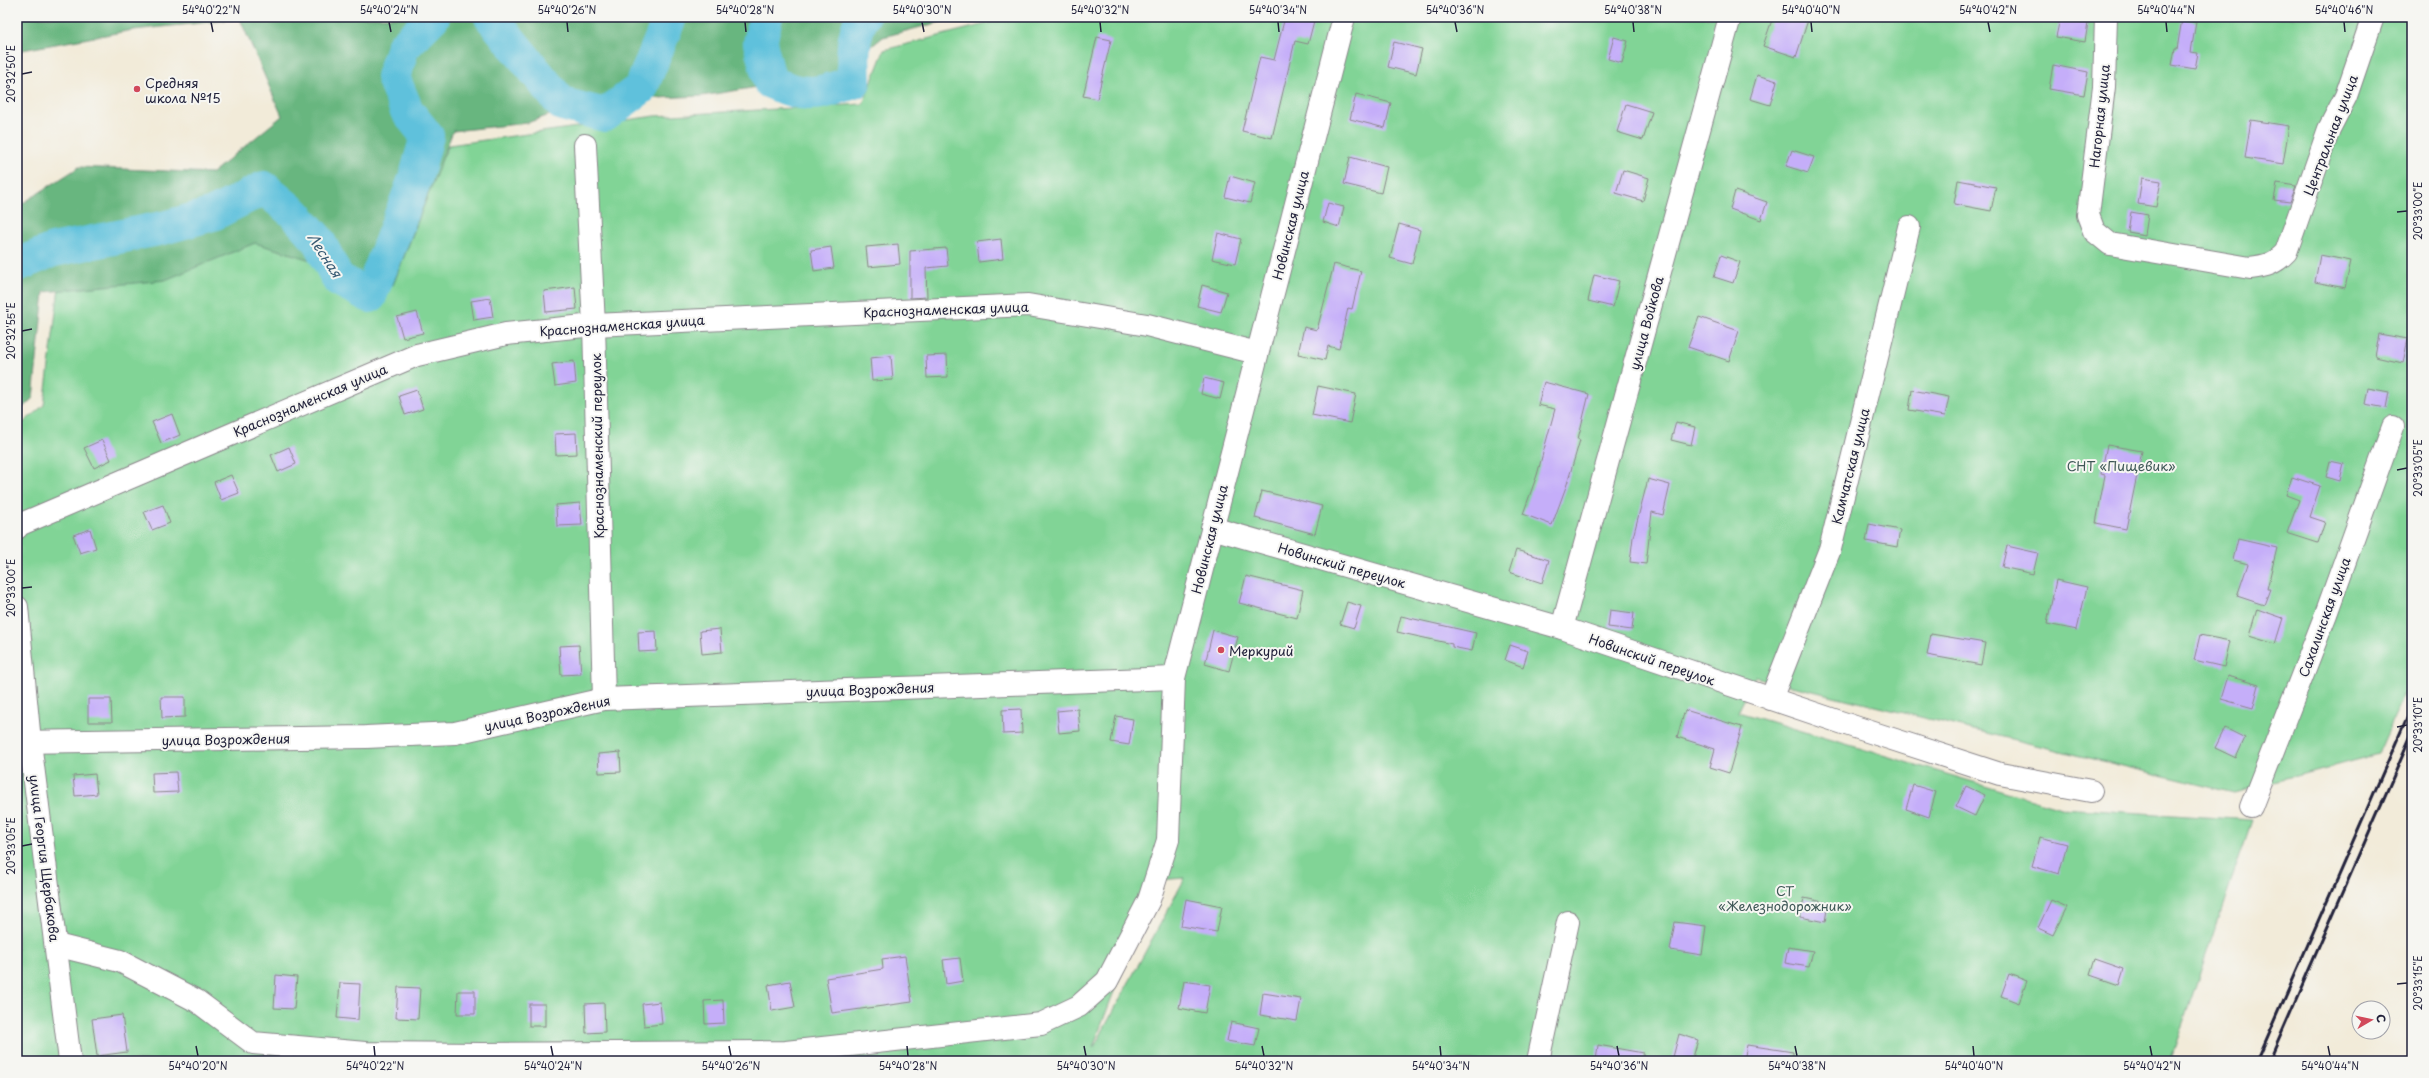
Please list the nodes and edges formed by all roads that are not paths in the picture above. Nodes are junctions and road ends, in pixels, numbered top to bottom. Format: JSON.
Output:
{"nodes":[{"id":1,"x":1344,"y":17,"type":"edge"},
{"id":2,"x":1730,"y":17,"type":"edge"},
{"id":3,"x":2106,"y":17,"type":"edge"},
{"id":4,"x":2373,"y":17,"type":"edge"},
{"id":5,"x":585,"y":145,"type":"dead end"},
{"id":6,"x":1909,"y":227,"type":"dead end"},
{"id":7,"x":2286,"y":252,"type":"joint"},
{"id":8,"x":594,"y":325,"type":"junction"},
{"id":9,"x":1257,"y":353,"type":"junction"},
{"id":10,"x":2393,"y":427,"type":"dead end"},
{"id":11,"x":18,"y":526,"type":"edge"},
{"id":12,"x":1212,"y":528,"type":"junction"},
{"id":13,"x":17,"y":607,"type":"edge"},
{"id":14,"x":1562,"y":628,"type":"junction"},
{"id":15,"x":1174,"y":678,"type":"junction"},
{"id":16,"x":604,"y":699,"type":"junction"},
{"id":17,"x":1771,"y":699,"type":"junction"},
{"id":18,"x":23,"y":742,"type":"edge"},
{"id":19,"x":2091,"y":791,"type":"dead end"},
{"id":20,"x":2251,"y":807,"type":"dead end"},
{"id":21,"x":1568,"y":922,"type":"dead end"},
{"id":22,"x":56,"y":945,"type":"junction"},
{"id":23,"x":785,"y":1056,"type":"edge"},
{"id":24,"x":482,"y":1058,"type":"edge"},
{"id":25,"x":70,"y":1061,"type":"edge"},
{"id":26,"x":1538,"y":1061,"type":"edge"}],
"edges":[{"from":1,"to":9,"type":"street","name":"Новинская улица"},
{"from":2,"to":14,"type":"street","name":"улица Войкова"},
{"from":3,"to":7,"type":"street","name":"Нагорная улица"},
{"from":4,"to":7,"type":"street","name":"Центральная улица"},
{"from":5,"to":8,"type":"street","name":"Краснознаменский переулок"},
{"from":6,"to":17,"type":"street","name":"Камчатская улица"},
{"from":8,"to":9,"type":"street","name":"Краснознаменская улица"},
{"from":8,"to":11,"type":"street","name":"Краснознаменская улица"},
{"from":8,"to":16,"type":"street","name":"Краснознаменский переулок"},
{"from":9,"to":12,"type":"street","name":"Новинская улица"},
{"from":10,"to":20,"type":"street","name":"Сахалинская улица"},
{"from":12,"to":14,"type":"street","name":"Новинский переулок"},
{"from":12,"to":15,"type":"street","name":"Новинская улица"},
{"from":13,"to":18,"type":"street","name":"улица Георгия Щербакова"},
{"from":14,"to":17,"type":"street","name":"Новинский переулок"},
{"from":15,"to":16,"type":"street","name":"улица Возрождения"},
{"from":15,"to":23,"type":"street","name":"Новинская улица"},
{"from":16,"to":18,"type":"street","name":"улица Возрождения"},
{"from":17,"to":19,"type":"street","name":"Новинский переулок"},
{"from":18,"to":22,"type":"street","name":"улица Георгия Щербакова"},
{"from":21,"to":26,"type":"street"},
{"from":22,"to":24,"type":"street","name":"Новинская улица"},
{"from":22,"to":25,"type":"street","name":"улица Георгия Щербакова"},
{"from":23,"to":24,"type":"street","name":"Новинская улица"}]}
